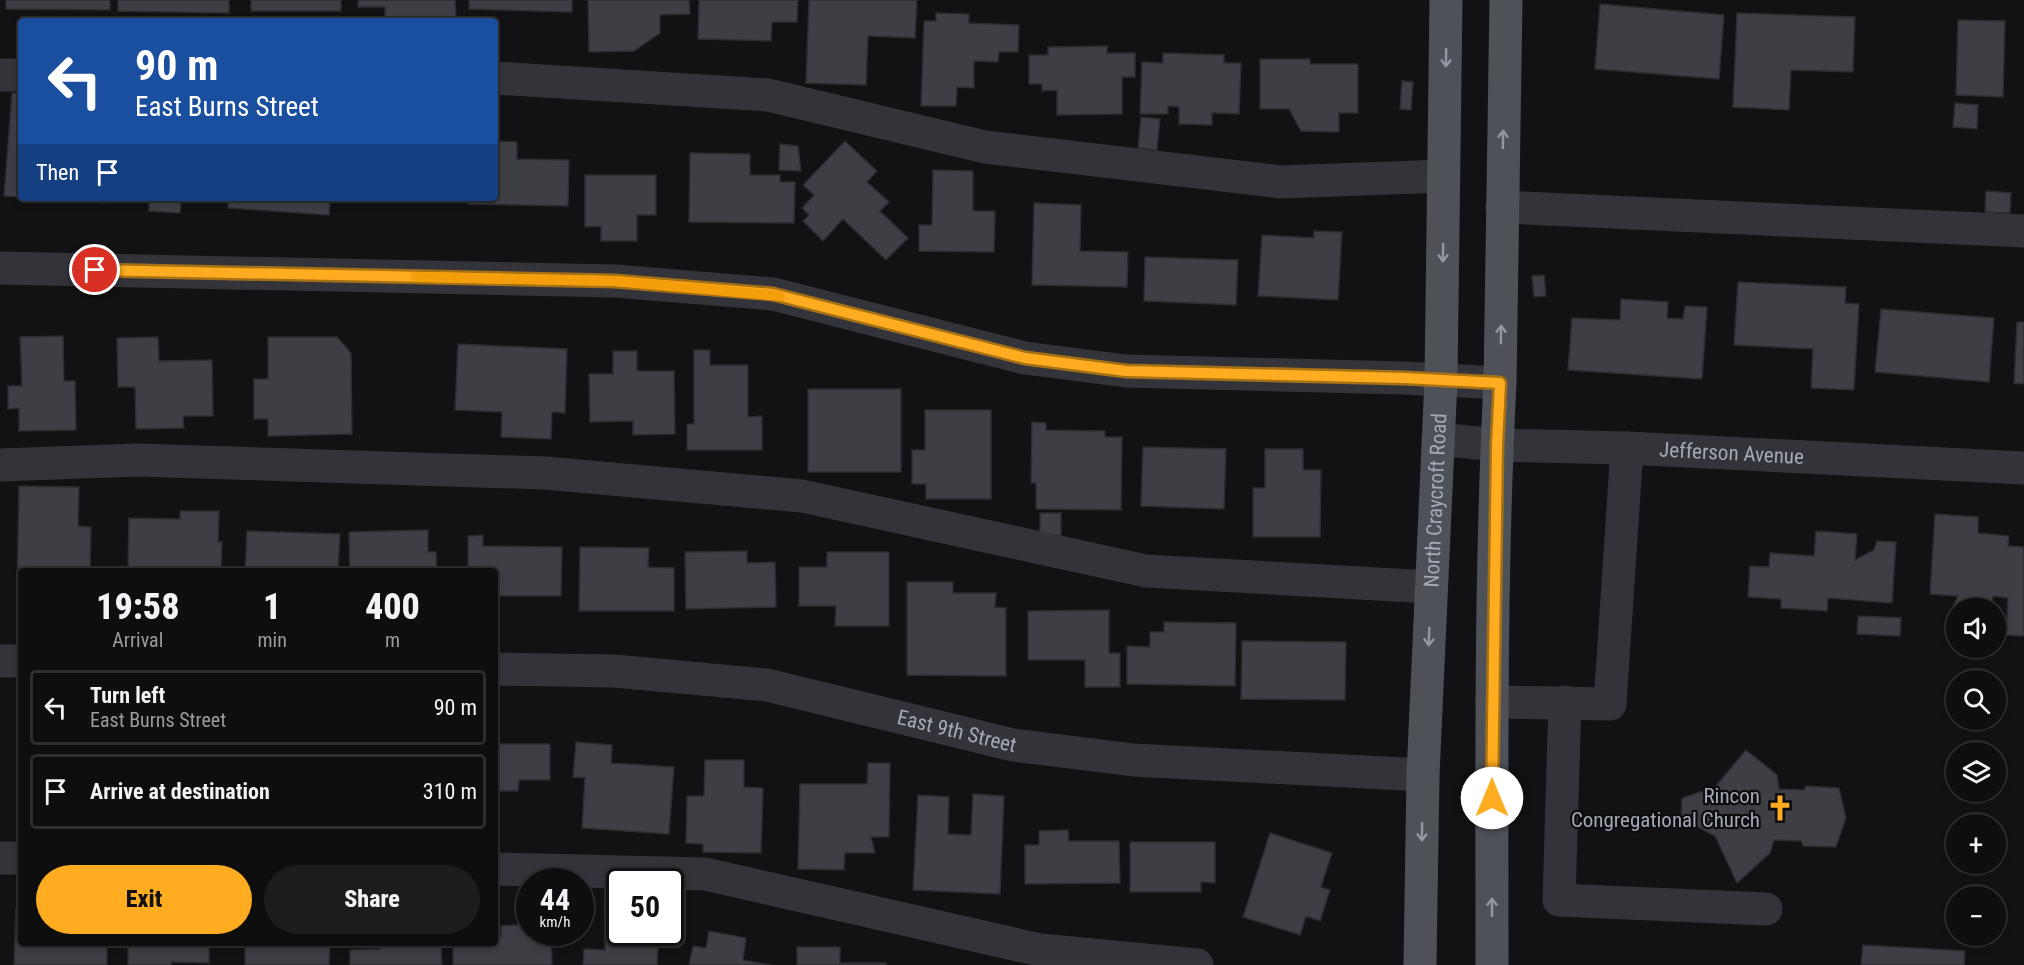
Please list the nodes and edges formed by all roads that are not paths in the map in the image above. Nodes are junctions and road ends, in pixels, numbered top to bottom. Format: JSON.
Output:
{"nodes":[{"id":1,"x":1446,"y":0,"type":"edge"},
{"id":2,"x":1506,"y":0,"type":"edge"},
{"id":3,"x":0,"y":75,"type":"edge"},
{"id":4,"x":18,"y":75,"type":"edge"},
{"id":5,"x":498,"y":78,"type":"edge"},
{"id":6,"x":1444,"y":176,"type":"junction"},
{"id":7,"x":1502,"y":207,"type":"junction"},
{"id":8,"x":2024,"y":231,"type":"edge"},
{"id":9,"x":0,"y":268,"type":"edge"},
{"id":10,"x":1441,"y":380,"type":"junction"},
{"id":11,"x":1500,"y":383,"type":"junction"},
{"id":12,"x":1438,"y":439,"type":"junction"},
{"id":13,"x":1497,"y":445,"type":"junction"},
{"id":14,"x":1627,"y":448,"type":"junction"},
{"id":15,"x":0,"y":465,"type":"edge"},
{"id":16,"x":2024,"y":468,"type":"edge"},
{"id":17,"x":1431,"y":587,"type":"junction"},
{"id":18,"x":0,"y":661,"type":"edge"},
{"id":19,"x":18,"y":662,"type":"edge"},
{"id":20,"x":498,"y":669,"type":"edge"},
{"id":21,"x":1492,"y":702,"type":"junction"},
{"id":22,"x":1565,"y":702,"type":"junction"},
{"id":23,"x":1423,"y":775,"type":"junction"},
{"id":24,"x":0,"y":858,"type":"edge"},
{"id":25,"x":18,"y":858,"type":"edge"},
{"id":26,"x":498,"y":869,"type":"edge"},
{"id":27,"x":1766,"y":909,"type":"dead end"},
{"id":28,"x":1197,"y":965,"type":"edge"},
{"id":29,"x":1413,"y":965,"type":"edge"},
{"id":30,"x":1420,"y":965,"type":"edge"},
{"id":31,"x":1492,"y":965,"type":"edge"}],
"edges":[{"from":1,"to":6,"type":"main road","name":"North Craycroft Road","one_way":true},
{"from":7,"to":2,"type":"main road","one_way":true},
{"from":3,"to":4,"type":"street"},
{"from":5,"to":6,"type":"street"},
{"from":6,"to":10,"type":"main road","name":"North Craycroft Road","one_way":true},
{"from":7,"to":8,"type":"street"},
{"from":11,"to":7,"type":"main road","one_way":true},
{"from":9,"to":10,"type":"street"},
{"from":10,"to":11,"type":"street"},
{"from":10,"to":12,"type":"main road","name":"North Craycroft Road"},
{"from":11,"to":13,"type":"main road"},
{"from":12,"to":13,"type":"street","name":"Jefferson Avenue"},
{"from":12,"to":17,"type":"main road","name":"North Craycroft Road"},
{"from":13,"to":14,"type":"street","name":"Jefferson Avenue"},
{"from":13,"to":21,"type":"main road"},
{"from":14,"to":16,"type":"street","name":"Jefferson Avenue"},
{"from":14,"to":22,"type":"street"},
{"from":15,"to":17,"type":"street"},
{"from":17,"to":23,"type":"main road","name":"North Craycroft Road","one_way":true},
{"from":18,"to":19,"type":"street"},
{"from":20,"to":23,"type":"street","name":"East 9th Street"},
{"from":21,"to":22,"type":"street"},
{"from":31,"to":21,"type":"main road","one_way":true},
{"from":22,"to":27,"type":"street"},
{"from":23,"to":30,"type":"main road","name":"North Craycroft Road","one_way":true},
{"from":24,"to":25,"type":"street"},
{"from":26,"to":28,"type":"street"},
{"from":29,"to":30,"type":"street"}]}
